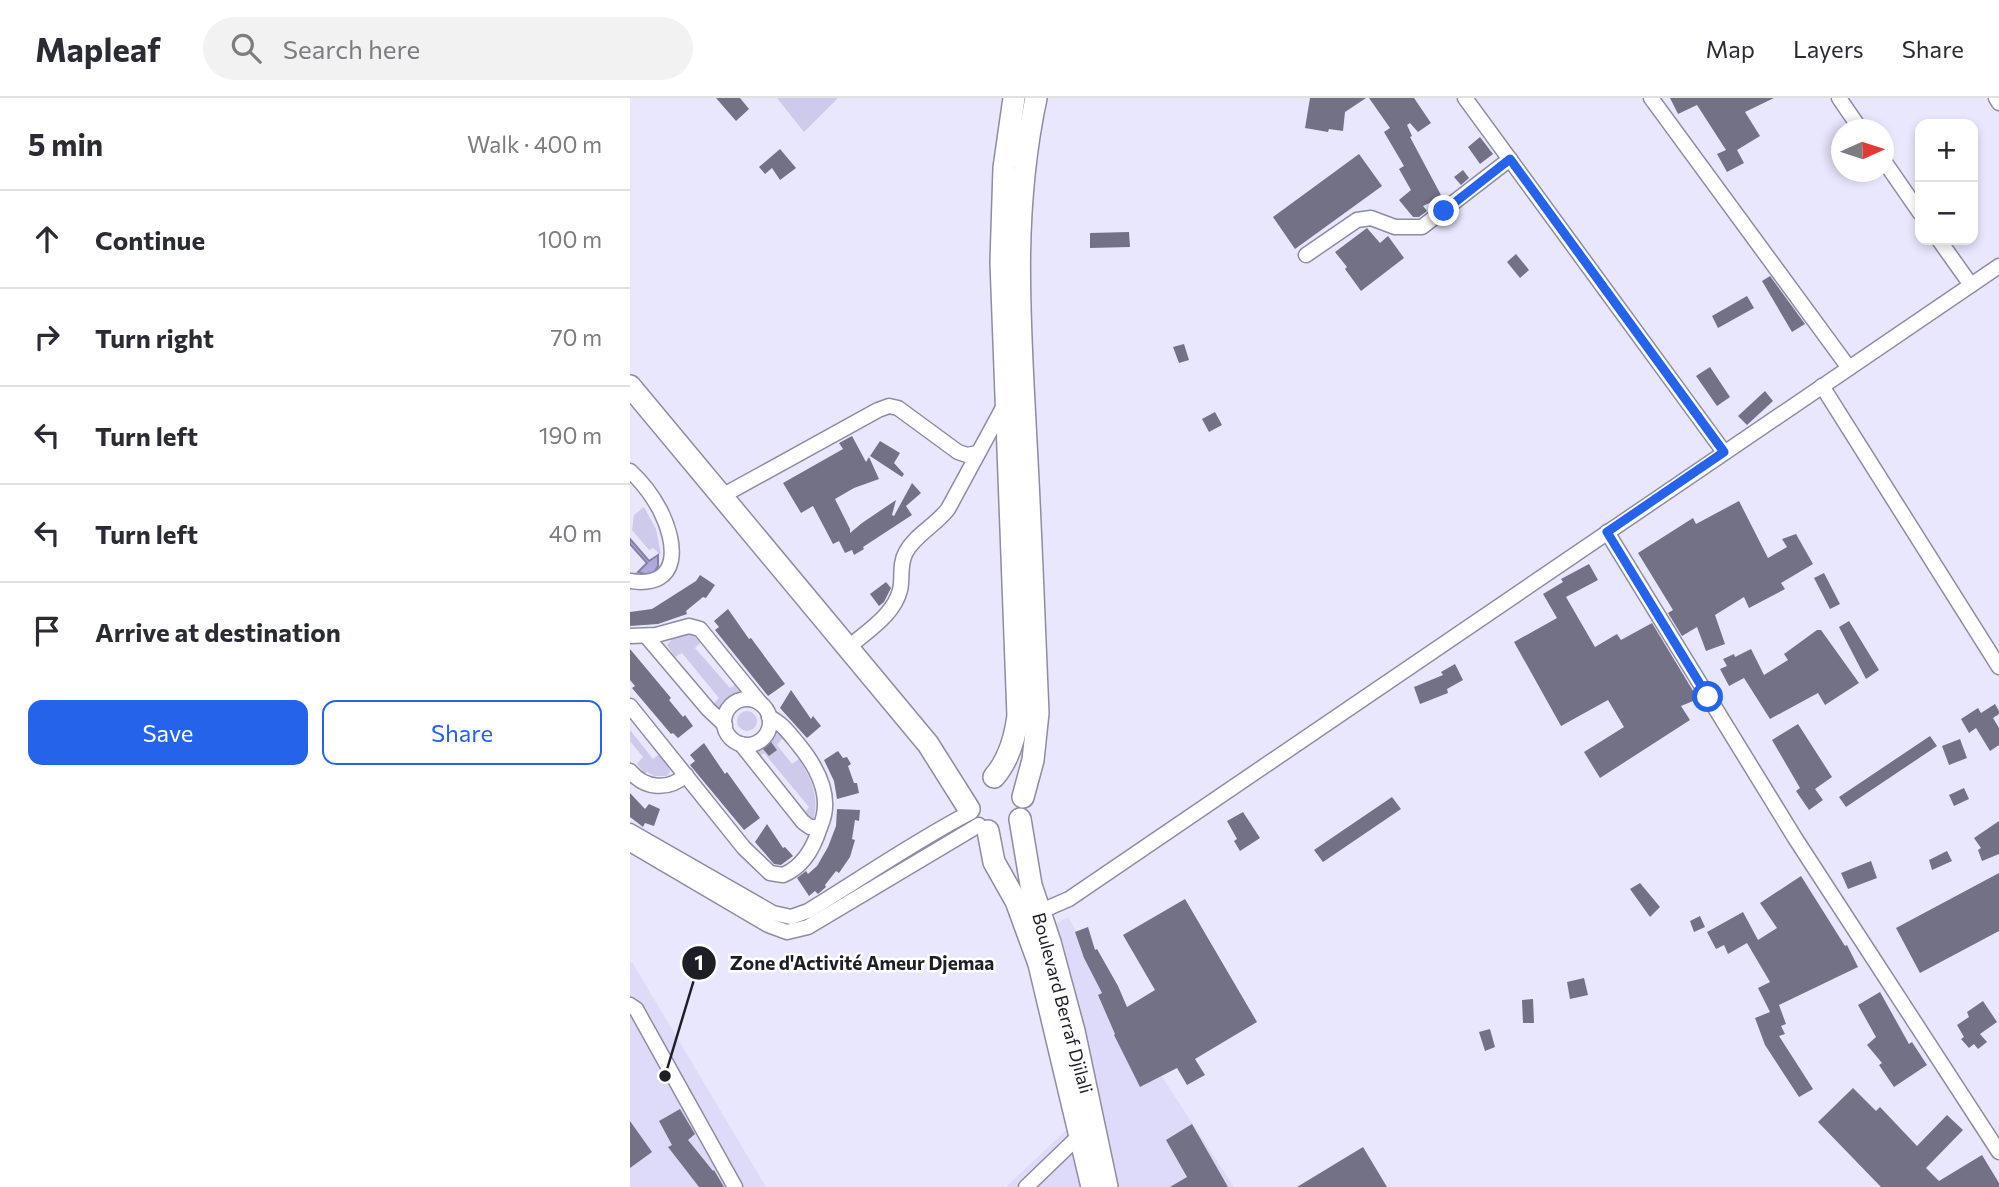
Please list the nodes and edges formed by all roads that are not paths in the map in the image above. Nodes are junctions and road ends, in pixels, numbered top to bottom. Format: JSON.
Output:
{"nodes":[{"id":1,"x":1004,"y":98,"type":"edge"},
{"id":2,"x":1014,"y":98,"type":"edge"},
{"id":3,"x":1037,"y":98,"type":"edge"},
{"id":4,"x":1465,"y":98,"type":"edge"},
{"id":5,"x":1651,"y":98,"type":"edge"},
{"id":6,"x":1839,"y":98,"type":"edge"},
{"id":7,"x":1996,"y":98,"type":"edge"},
{"id":8,"x":1999,"y":103,"type":"edge"},
{"id":9,"x":1853,"y":119,"type":"edge"},
{"id":10,"x":1510,"y":159,"type":"junction"},
{"id":11,"x":1894,"y":175,"type":"edge"},
{"id":12,"x":1915,"y":206,"type":"edge"},
{"id":13,"x":1943,"y":245,"type":"edge"},
{"id":14,"x":1306,"y":255,"type":"dead end"},
{"id":15,"x":1001,"y":262,"type":"junction"},
{"id":16,"x":1999,"y":266,"type":"edge"},
{"id":17,"x":1971,"y":285,"type":"junction"},
{"id":18,"x":1849,"y":368,"type":"junction"},
{"id":19,"x":630,"y":386,"type":"edge"},
{"id":20,"x":1822,"y":386,"type":"junction"},
{"id":21,"x":1006,"y":401,"type":"junction"},
{"id":22,"x":1724,"y":452,"type":"junction"},
{"id":23,"x":978,"y":453,"type":"junction"},
{"id":24,"x":630,"y":471,"type":"edge"},
{"id":25,"x":722,"y":496,"type":"junction"},
{"id":26,"x":1607,"y":532,"type":"junction"},
{"id":27,"x":630,"y":581,"type":"edge"},
{"id":28,"x":630,"y":636,"type":"edge"},
{"id":29,"x":647,"y":637,"type":"junction"},
{"id":30,"x":849,"y":647,"type":"junction"},
{"id":31,"x":1999,"y":667,"type":"edge"},
{"id":32,"x":630,"y":706,"type":"edge"},
{"id":33,"x":765,"y":711,"type":"junction"},
{"id":34,"x":725,"y":725,"type":"junction"},
{"id":35,"x":741,"y":744,"type":"junction"},
{"id":36,"x":630,"y":771,"type":"edge"},
{"id":37,"x":686,"y":775,"type":"junction"},
{"id":38,"x":994,"y":777,"type":"junction"},
{"id":39,"x":1023,"y":797,"type":"junction"},
{"id":40,"x":1020,"y":818,"type":"junction"},
{"id":41,"x":977,"y":819,"type":"junction"},
{"id":42,"x":820,"y":827,"type":"junction"},
{"id":43,"x":630,"y":831,"type":"edge"},
{"id":44,"x":630,"y":844,"type":"edge"},
{"id":45,"x":914,"y":855,"type":"junction"},
{"id":46,"x":1039,"y":912,"type":"junction"},
{"id":47,"x":630,"y":1005,"type":"edge"},
{"id":48,"x":1079,"y":1136,"type":"junction"},
{"id":49,"x":1999,"y":1152,"type":"edge"},
{"id":50,"x":735,"y":1187,"type":"edge"},
{"id":51,"x":1026,"y":1187,"type":"edge"},
{"id":52,"x":1092,"y":1187,"type":"edge"},
{"id":53,"x":1107,"y":1187,"type":"edge"}],
"edges":[{"from":1,"to":15,"type":"highway"},
{"from":2,"to":15,"type":"highway"},
{"from":3,"to":39,"type":"highway"},
{"from":4,"to":10,"type":"street"},
{"from":5,"to":18,"type":"street"},
{"from":6,"to":9,"type":"street"},
{"from":7,"to":8,"type":"street"},
{"from":10,"to":14,"type":"street"},
{"from":10,"to":22,"type":"street"},
{"from":11,"to":12,"type":"street"},
{"from":13,"to":17,"type":"street"},
{"from":15,"to":21,"type":"highway"},
{"from":16,"to":17,"type":"street"},
{"from":17,"to":18,"type":"street"},
{"from":18,"to":20,"type":"street"},
{"from":19,"to":25,"type":"highway"},
{"from":20,"to":22,"type":"street"},
{"from":20,"to":31,"type":"street"},
{"from":21,"to":23,"type":"street"},
{"from":21,"to":38,"type":"highway"},
{"from":22,"to":26,"type":"street"},
{"from":23,"to":25,"type":"street"},
{"from":23,"to":30,"type":"street"},
{"from":24,"to":27,"type":"street"},
{"from":25,"to":30,"type":"highway"},
{"from":26,"to":46,"type":"street"},
{"from":26,"to":49,"type":"street"},
{"from":28,"to":29,"type":"street"},
{"from":29,"to":33,"type":"street"},
{"from":29,"to":34,"type":"street"},
{"from":30,"to":41,"type":"highway"},
{"from":32,"to":37,"type":"street"},
{"from":33,"to":34,"type":"street"},
{"from":33,"to":35,"type":"street"},
{"from":33,"to":42,"type":"street"},
{"from":34,"to":35,"type":"street"},
{"from":35,"to":42,"type":"street"},
{"from":36,"to":37,"type":"street"},
{"from":37,"to":42,"type":"street"},
{"from":38,"to":39,"type":"highway"},
{"from":38,"to":41,"type":"highway"},
{"from":39,"to":40,"type":"highway"},
{"from":40,"to":41,"type":"highway"},
{"from":40,"to":46,"type":"highway","name":"Boulevard Berraf Djilali"},
{"from":41,"to":45,"type":"street"},
{"from":41,"to":48,"type":"highway","name":"Boulevard Berraf Djilali"},
{"from":43,"to":45,"type":"street"},
{"from":44,"to":45,"type":"street"},
{"from":46,"to":53,"type":"highway","name":"Boulevard Berraf Djilali"},
{"from":47,"to":50,"type":"street"},
{"from":48,"to":51,"type":"street"},
{"from":48,"to":52,"type":"highway","name":"Boulevard Berraf Djilali"}]}
